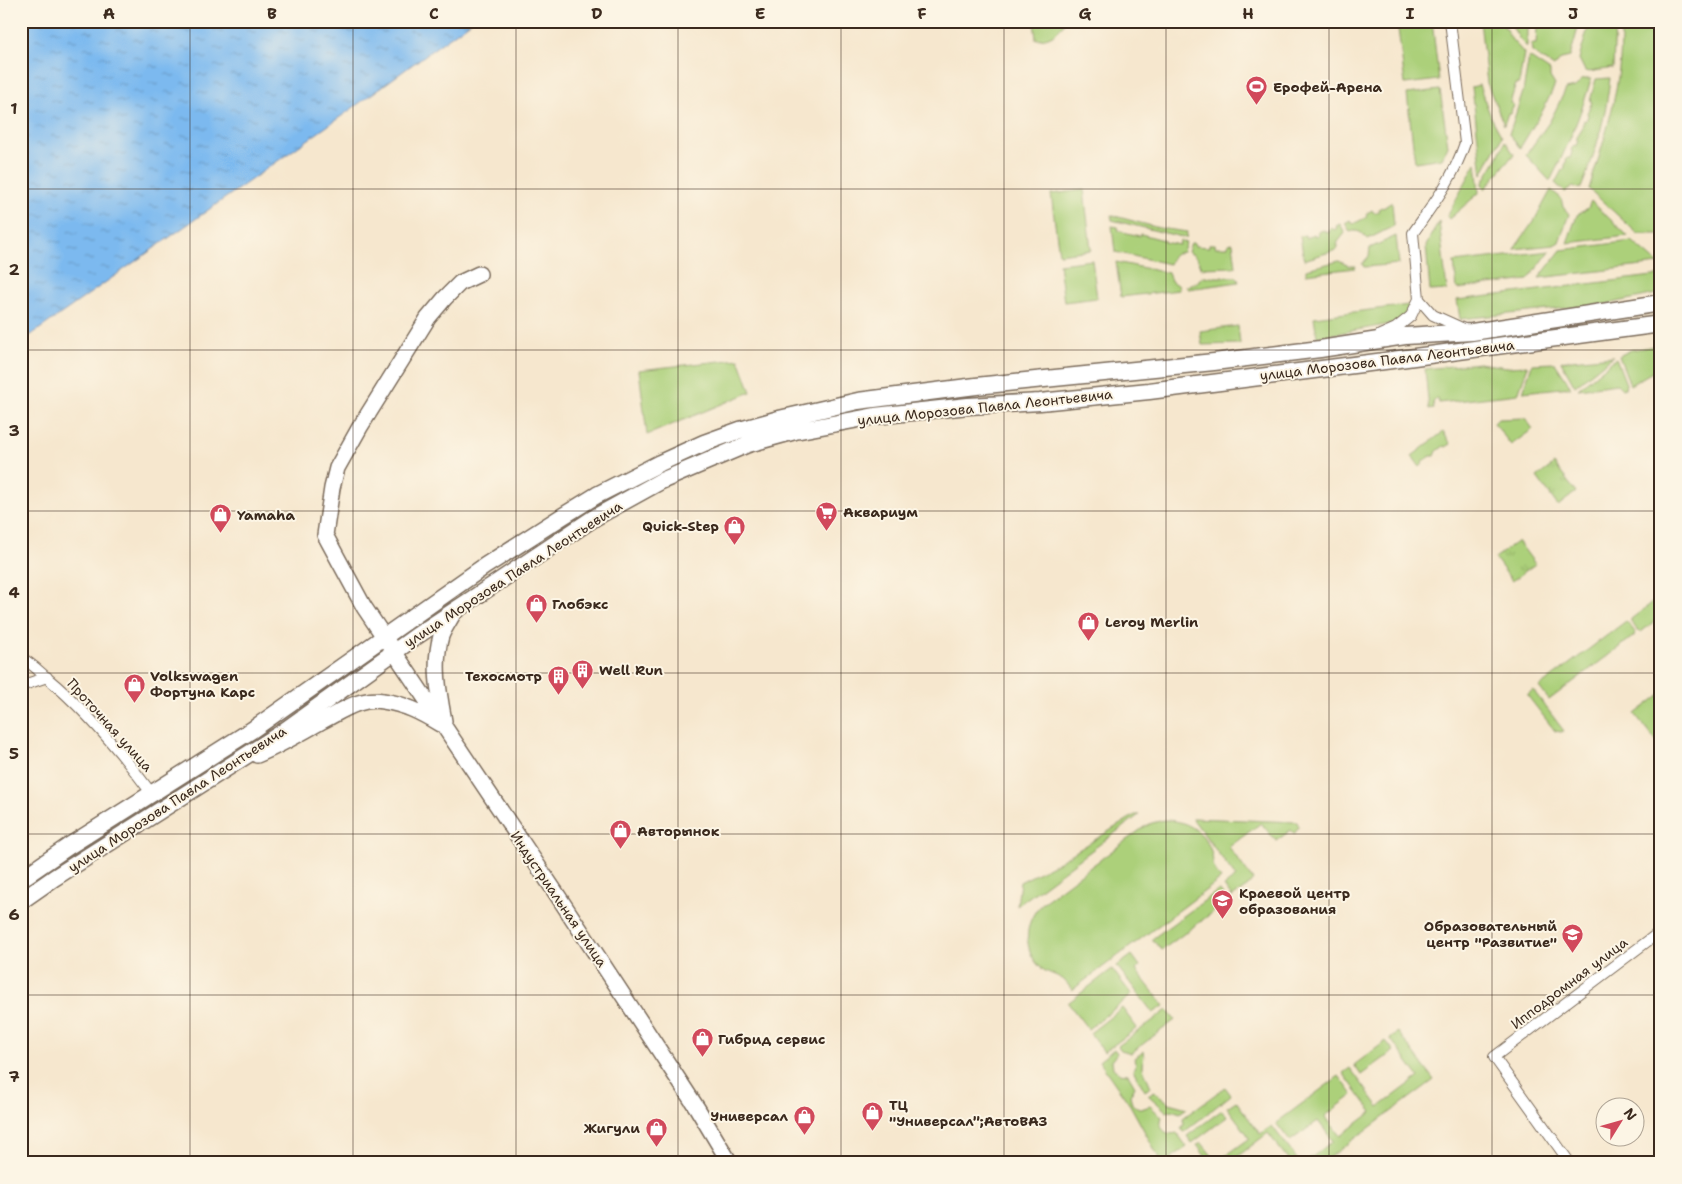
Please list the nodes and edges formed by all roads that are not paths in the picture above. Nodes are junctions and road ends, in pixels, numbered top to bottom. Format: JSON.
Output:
{"nodes":[{"id":1,"x":1450,"y":21,"type":"edge"},
{"id":2,"x":479,"y":274,"type":"dead end"},
{"id":3,"x":1419,"y":299,"type":"junction"},
{"id":4,"x":1661,"y":303,"type":"edge"},
{"id":5,"x":1661,"y":324,"type":"edge"},
{"id":6,"x":1472,"y":332,"type":"junction"},
{"id":7,"x":1365,"y":342,"type":"junction"},
{"id":8,"x":489,"y":587,"type":"junction"},
{"id":9,"x":385,"y":637,"type":"junction"},
{"id":10,"x":395,"y":652,"type":"junction"},
{"id":11,"x":21,"y":658,"type":"edge"},
{"id":12,"x":47,"y":678,"type":"junction"},
{"id":13,"x":21,"y":686,"type":"edge"},
{"id":14,"x":446,"y":728,"type":"junction"},
{"id":15,"x":229,"y":767,"type":"junction"},
{"id":16,"x":152,"y":794,"type":"junction"},
{"id":17,"x":21,"y":880,"type":"edge"},
{"id":18,"x":21,"y":901,"type":"edge"},
{"id":19,"x":1661,"y":931,"type":"edge"},
{"id":20,"x":730,"y":1163,"type":"edge"},
{"id":21,"x":1570,"y":1163,"type":"edge"}],
"edges":[{"from":1,"to":3,"type":"street"},
{"from":2,"to":9,"type":"main road","name":"Индустриальная улица"},
{"from":3,"to":6,"type":"street"},
{"from":3,"to":7,"type":"street"},
{"from":4,"to":6,"type":"main road","name":"улица Морозова Павла Леонтьевича"},
{"from":5,"to":8,"type":"main road","name":"улица Морозова Павла Леонтьевича"},
{"from":6,"to":7,"type":"main road","name":"улица Морозова Павла Леонтьевича"},
{"from":7,"to":9,"type":"main road","name":"улица Морозова Павла Леонтьевича"},
{"from":8,"to":10,"type":"main road","name":"улица Морозова Павла Леонтьевича"},
{"from":8,"to":14,"type":"main road"},
{"from":9,"to":10,"type":"main road","name":"Индустриальная улица"},
{"from":9,"to":16,"type":"main road","name":"улица Морозова Павла Леонтьевича"},
{"from":10,"to":14,"type":"main road","name":"Индустриальная улица"},
{"from":10,"to":15,"type":"main road","name":"улица Морозова Павла Леонтьевича"},
{"from":11,"to":12,"type":"street","name":"Проточная улица"},
{"from":12,"to":13,"type":"street"},
{"from":12,"to":16,"type":"street","name":"Проточная улица"},
{"from":14,"to":15,"type":"main road"},
{"from":14,"to":20,"type":"main road","name":"Индустриальная улица"},
{"from":15,"to":18,"type":"main road","name":"улица Морозова Павла Леонтьевича"},
{"from":16,"to":17,"type":"main road","name":"улица Морозова Павла Леонтьевича"},
{"from":19,"to":21,"type":"street","name":"Ипподромная улица"}]}
